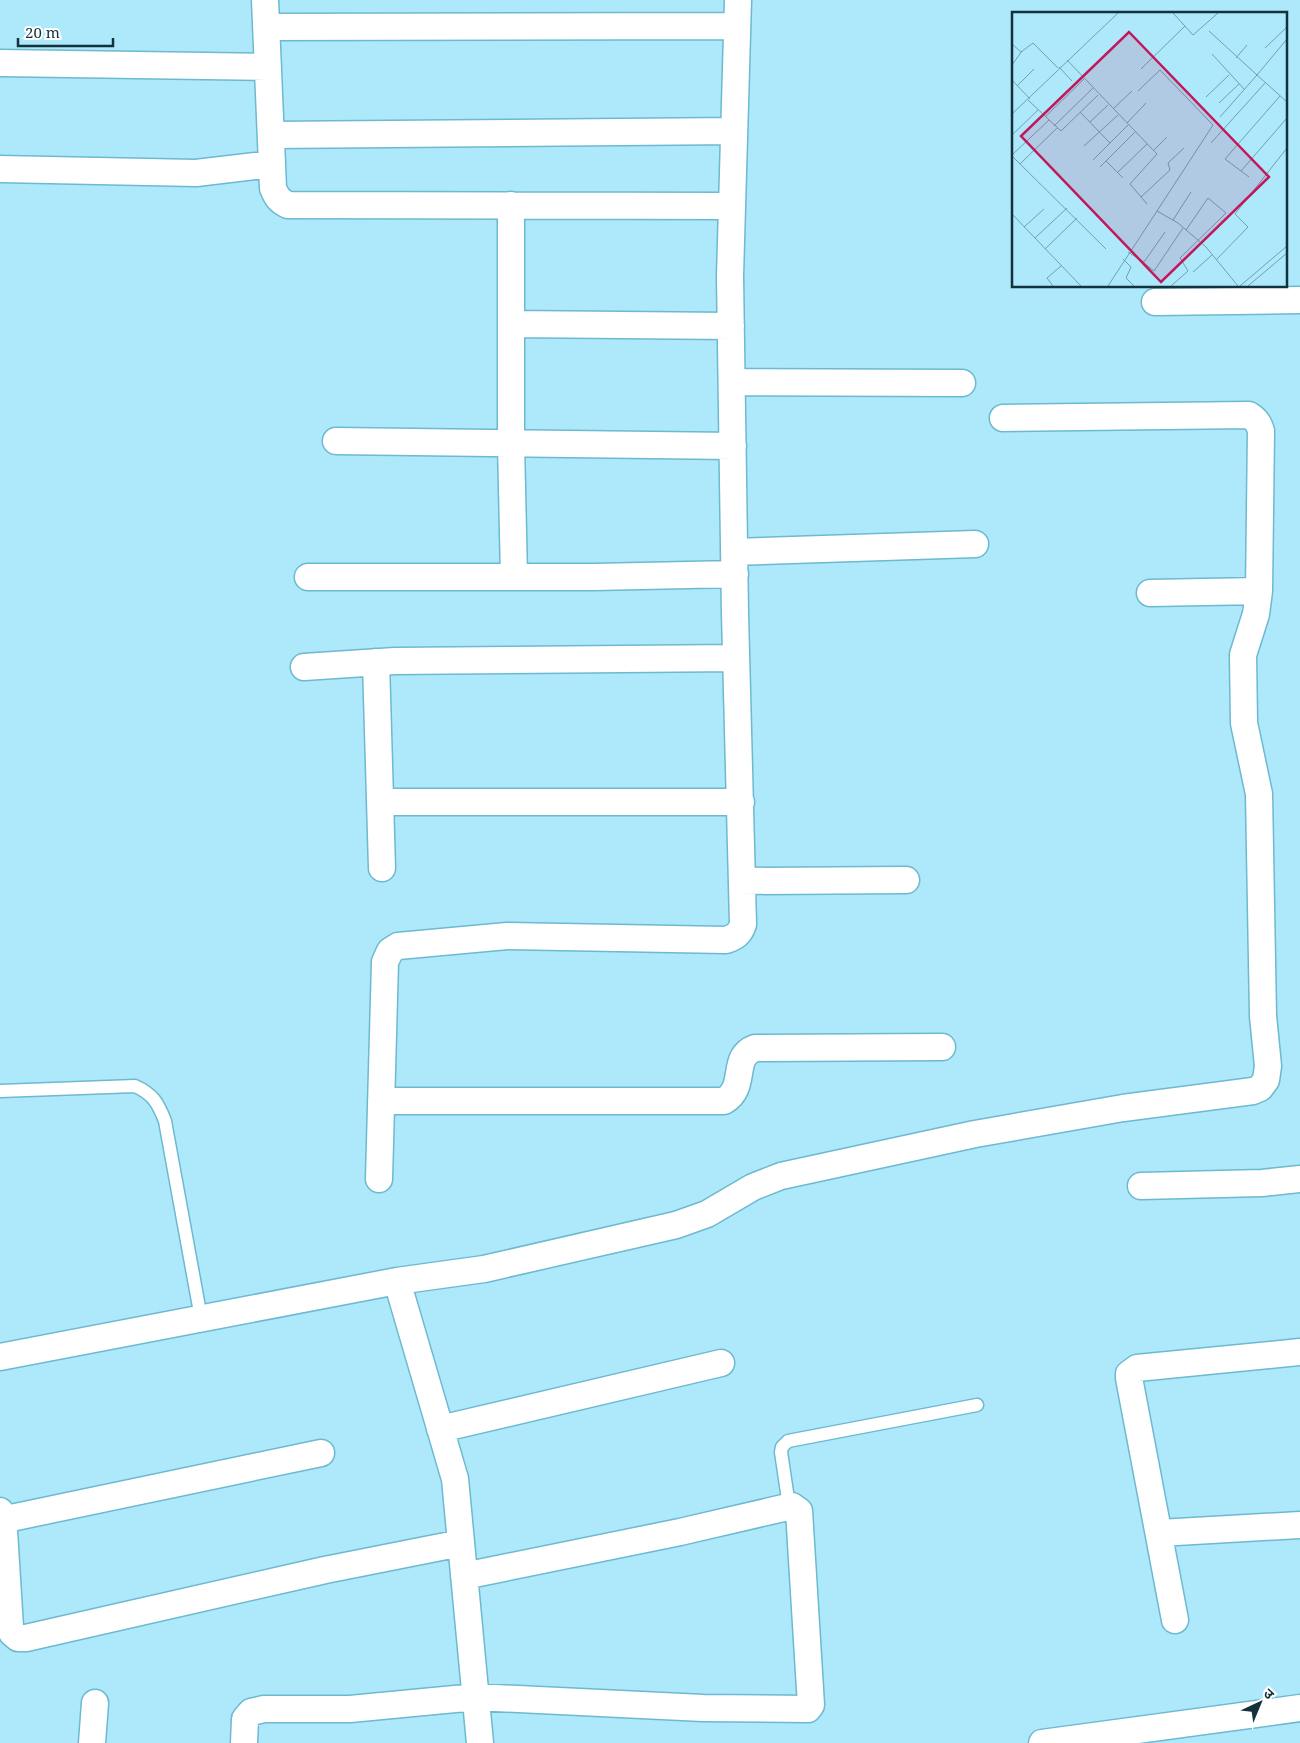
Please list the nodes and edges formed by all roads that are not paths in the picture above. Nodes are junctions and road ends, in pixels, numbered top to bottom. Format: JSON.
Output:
{"nodes":[{"id":1,"x":265,"y":0,"type":"edge"},
{"id":2,"x":738,"y":0,"type":"edge"},
{"id":3,"x":737,"y":26,"type":"junction"},
{"id":4,"x":266,"y":27,"type":"junction"},
{"id":5,"x":0,"y":63,"type":"edge"},
{"id":6,"x":268,"y":67,"type":"junction"},
{"id":7,"x":734,"y":131,"type":"junction"},
{"id":8,"x":271,"y":135,"type":"junction"},
{"id":9,"x":272,"y":164,"type":"junction"},
{"id":10,"x":0,"y":169,"type":"edge"},
{"id":11,"x":511,"y":206,"type":"junction"},
{"id":12,"x":732,"y":206,"type":"junction"},
{"id":13,"x":1300,"y":300,"type":"edge"},
{"id":14,"x":1155,"y":302,"type":"dead end"},
{"id":15,"x":510,"y":324,"type":"junction"},
{"id":16,"x":731,"y":326,"type":"junction"},
{"id":17,"x":732,"y":382,"type":"junction"},
{"id":18,"x":962,"y":383,"type":"dead end"},
{"id":19,"x":1003,"y":418,"type":"dead end"},
{"id":20,"x":336,"y":441,"type":"dead end"},
{"id":21,"x":511,"y":443,"type":"junction"},
{"id":22,"x":733,"y":446,"type":"junction"},
{"id":23,"x":975,"y":544,"type":"dead end"},
{"id":24,"x":734,"y":563,"type":"junction"},
{"id":25,"x":308,"y":577,"type":"dead end"},
{"id":26,"x":514,"y":577,"type":"junction"},
{"id":27,"x":1259,"y":591,"type":"junction"},
{"id":28,"x":1150,"y":593,"type":"dead end"},
{"id":29,"x":736,"y":658,"type":"junction"},
{"id":30,"x":376,"y":662,"type":"junction"},
{"id":31,"x":304,"y":667,"type":"dead end"},
{"id":32,"x":380,"y":802,"type":"junction"},
{"id":33,"x":741,"y":802,"type":"junction"},
{"id":34,"x":382,"y":868,"type":"dead end"},
{"id":35,"x":906,"y":880,"type":"dead end"},
{"id":36,"x":742,"y":881,"type":"junction"},
{"id":37,"x":942,"y":1047,"type":"dead end"},
{"id":38,"x":0,"y":1091,"type":"edge"},
{"id":39,"x":381,"y":1101,"type":"junction"},
{"id":40,"x":378,"y":1179,"type":"dead end"},
{"id":41,"x":1300,"y":1180,"type":"edge"},
{"id":42,"x":1141,"y":1186,"type":"dead end"},
{"id":43,"x":397,"y":1281,"type":"junction"},
{"id":44,"x":201,"y":1318,"type":"junction"},
{"id":45,"x":1300,"y":1352,"type":"edge"},
{"id":46,"x":0,"y":1357,"type":"edge"},
{"id":47,"x":721,"y":1363,"type":"dead end"},
{"id":48,"x":977,"y":1405,"type":"dead end"},
{"id":49,"x":440,"y":1429,"type":"junction"},
{"id":50,"x":322,"y":1453,"type":"dead end"},
{"id":51,"x":789,"y":1506,"type":"junction"},
{"id":52,"x":1,"y":1513,"type":"edge"},
{"id":53,"x":1300,"y":1525,"type":"edge"},
{"id":54,"x":1159,"y":1533,"type":"junction"},
{"id":55,"x":461,"y":1543,"type":"junction"},
{"id":56,"x":464,"y":1576,"type":"junction"},
{"id":57,"x":1176,"y":1620,"type":"dead end"},
{"id":58,"x":476,"y":1697,"type":"junction"},
{"id":59,"x":95,"y":1703,"type":"dead end"},
{"id":60,"x":1300,"y":1708,"type":"edge"},
{"id":61,"x":92,"y":1743,"type":"edge"},
{"id":62,"x":244,"y":1743,"type":"edge"},
{"id":63,"x":480,"y":1743,"type":"edge"},
{"id":64,"x":1042,"y":1743,"type":"edge"}],
"edges":[{"from":1,"to":4,"type":"street"},
{"from":2,"to":3,"type":"street"},
{"from":3,"to":4,"type":"street"},
{"from":3,"to":7,"type":"street"},
{"from":4,"to":6,"type":"street"},
{"from":5,"to":6,"type":"street"},
{"from":6,"to":8,"type":"street"},
{"from":7,"to":8,"type":"street"},
{"from":7,"to":12,"type":"street"},
{"from":8,"to":9,"type":"street"},
{"from":9,"to":10,"type":"street"},
{"from":9,"to":11,"type":"street"},
{"from":11,"to":12,"type":"street"},
{"from":11,"to":15,"type":"street"},
{"from":12,"to":16,"type":"street"},
{"from":13,"to":14,"type":"street"},
{"from":15,"to":16,"type":"street"},
{"from":15,"to":21,"type":"street"},
{"from":16,"to":17,"type":"street"},
{"from":17,"to":18,"type":"street"},
{"from":17,"to":22,"type":"street"},
{"from":19,"to":27,"type":"street"},
{"from":20,"to":21,"type":"street"},
{"from":21,"to":22,"type":"street"},
{"from":21,"to":26,"type":"street"},
{"from":22,"to":24,"type":"street"},
{"from":23,"to":24,"type":"street"},
{"from":24,"to":26,"type":"street"},
{"from":24,"to":29,"type":"street"},
{"from":25,"to":26,"type":"street"},
{"from":27,"to":28,"type":"street"},
{"from":27,"to":43,"type":"street"},
{"from":29,"to":30,"type":"street"},
{"from":29,"to":33,"type":"street"},
{"from":30,"to":31,"type":"street"},
{"from":30,"to":32,"type":"street"},
{"from":32,"to":33,"type":"street"},
{"from":32,"to":34,"type":"street"},
{"from":33,"to":36,"type":"street"},
{"from":35,"to":36,"type":"street"},
{"from":36,"to":39,"type":"street"},
{"from":37,"to":39,"type":"street"},
{"from":38,"to":44,"type":"lane"},
{"from":39,"to":40,"type":"street"},
{"from":41,"to":42,"type":"street"},
{"from":43,"to":44,"type":"street"},
{"from":43,"to":49,"type":"street"},
{"from":44,"to":46,"type":"street"},
{"from":45,"to":54,"type":"street"},
{"from":47,"to":49,"type":"street"},
{"from":48,"to":51,"type":"lane"},
{"from":49,"to":55,"type":"street"},
{"from":50,"to":52,"type":"street"},
{"from":51,"to":56,"type":"street"},
{"from":51,"to":58,"type":"street"},
{"from":52,"to":55,"type":"street"},
{"from":53,"to":54,"type":"street"},
{"from":54,"to":57,"type":"street"},
{"from":55,"to":56,"type":"street"},
{"from":56,"to":58,"type":"street"},
{"from":58,"to":62,"type":"street"},
{"from":58,"to":63,"type":"street"},
{"from":59,"to":61,"type":"street"},
{"from":60,"to":64,"type":"street"}]}
